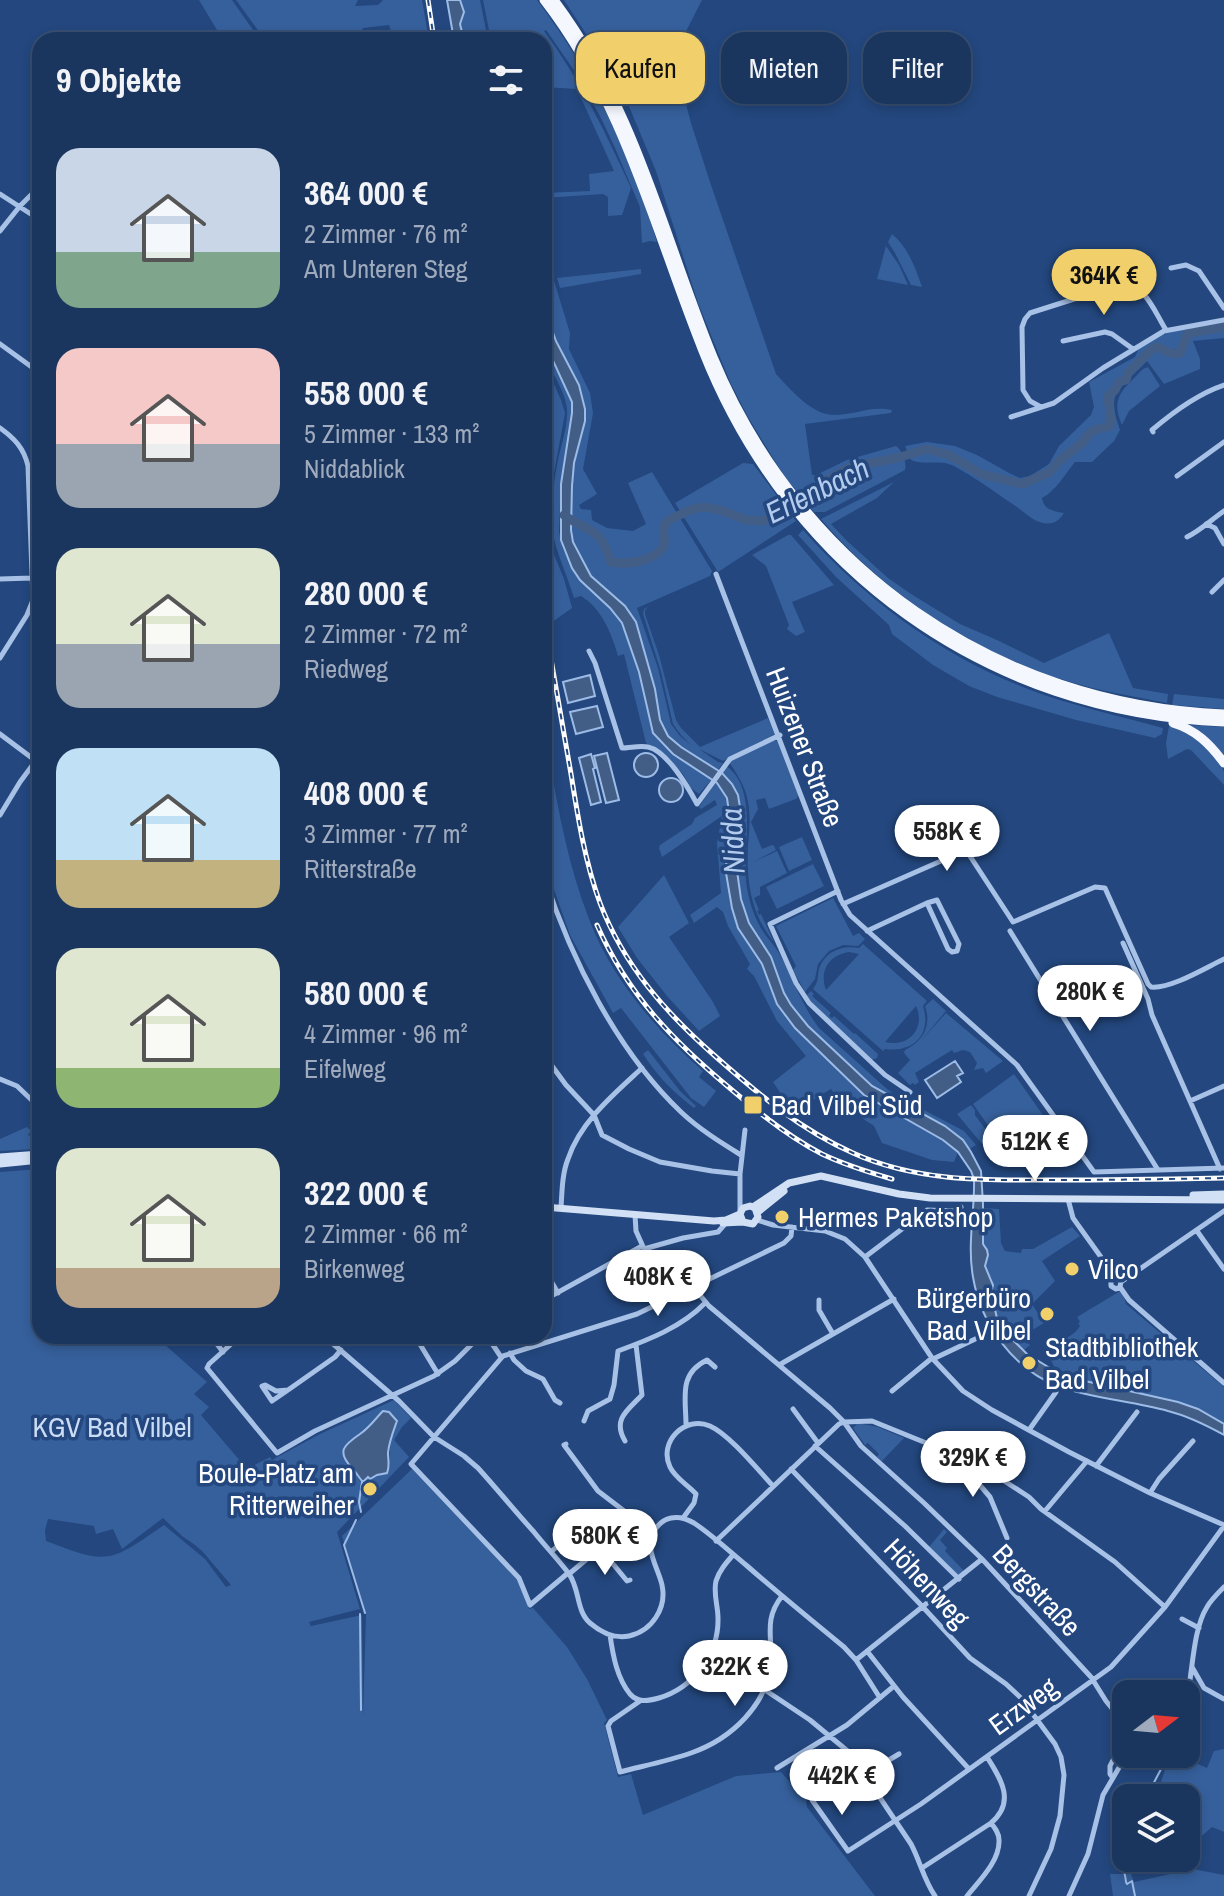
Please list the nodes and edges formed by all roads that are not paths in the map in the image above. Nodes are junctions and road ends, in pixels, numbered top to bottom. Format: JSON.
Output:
{"nodes":[{"id":1,"x":544,"y":0,"type":"edge"},
{"id":2,"x":554,"y":0,"type":"edge"},
{"id":3,"x":0,"y":194,"type":"edge"},
{"id":4,"x":32,"y":194,"type":"edge"},
{"id":5,"x":20,"y":206,"type":"junction"},
{"id":6,"x":32,"y":215,"type":"edge"},
{"id":7,"x":0,"y":231,"type":"edge"},
{"id":8,"x":1171,"y":268,"type":"dead end"},
{"id":9,"x":1224,"y":308,"type":"edge"},
{"id":10,"x":1224,"y":320,"type":"edge"},
{"id":11,"x":1166,"y":330,"type":"junction"},
{"id":12,"x":1063,"y":341,"type":"dead end"},
{"id":13,"x":0,"y":344,"type":"edge"},
{"id":14,"x":1133,"y":349,"type":"junction"},
{"id":15,"x":32,"y":365,"type":"edge"},
{"id":16,"x":1224,"y":385,"type":"edge"},
{"id":17,"x":1041,"y":407,"type":"junction"},
{"id":18,"x":1011,"y":417,"type":"dead end"},
{"id":19,"x":0,"y":428,"type":"edge"},
{"id":20,"x":1153,"y":432,"type":"dead end"},
{"id":21,"x":1224,"y":442,"type":"edge"},
{"id":22,"x":28,"y":466,"type":"junction"},
{"id":23,"x":32,"y":466,"type":"edge"},
{"id":24,"x":1177,"y":476,"type":"dead end"},
{"id":25,"x":794,"y":503,"type":"junction"},
{"id":26,"x":1224,"y":511,"type":"edge"},
{"id":27,"x":1206,"y":524,"type":"junction"},
{"id":28,"x":1187,"y":537,"type":"dead end"},
{"id":29,"x":1224,"y":544,"type":"edge"},
{"id":30,"x":716,"y":574,"type":"dead end"},
{"id":31,"x":32,"y":578,"type":"joint"},
{"id":32,"x":0,"y":579,"type":"edge"},
{"id":33,"x":1224,"y":580,"type":"edge"},
{"id":34,"x":1212,"y":592,"type":"dead end"},
{"id":35,"x":32,"y":607,"type":"edge"},
{"id":36,"x":589,"y":651,"type":"dead end"},
{"id":37,"x":0,"y":658,"type":"edge"},
{"id":38,"x":1224,"y":714,"type":"edge"},
{"id":39,"x":1150,"y":716,"type":"junction"},
{"id":40,"x":1224,"y":722,"type":"edge"},
{"id":41,"x":0,"y":734,"type":"edge"},
{"id":42,"x":780,"y":735,"type":"junction"},
{"id":43,"x":32,"y":753,"type":"edge"},
{"id":44,"x":1224,"y":763,"type":"edge"},
{"id":45,"x":32,"y":766,"type":"edge"},
{"id":46,"x":0,"y":815,"type":"edge"},
{"id":47,"x":838,"y":891,"type":"junction"},
{"id":48,"x":552,"y":898,"type":"edge"},
{"id":49,"x":927,"y":903,"type":"junction"},
{"id":50,"x":843,"y":904,"type":"junction"},
{"id":51,"x":867,"y":931,"type":"junction"},
{"id":52,"x":1010,"y":931,"type":"dead end"},
{"id":53,"x":1123,"y":943,"type":"dead end"},
{"id":54,"x":1224,"y":959,"type":"edge"},
{"id":55,"x":552,"y":1066,"type":"edge"},
{"id":56,"x":642,"y":1068,"type":"junction"},
{"id":57,"x":0,"y":1079,"type":"edge"},
{"id":58,"x":1224,"y":1086,"type":"edge"},
{"id":59,"x":910,"y":1092,"type":"dead end"},
{"id":60,"x":32,"y":1100,"type":"edge"},
{"id":61,"x":1190,"y":1101,"type":"junction"},
{"id":62,"x":594,"y":1115,"type":"junction"},
{"id":63,"x":585,"y":1127,"type":"junction"},
{"id":64,"x":745,"y":1130,"type":"dead end"},
{"id":65,"x":602,"y":1135,"type":"junction"},
{"id":66,"x":32,"y":1155,"type":"edge"},
{"id":67,"x":741,"y":1155,"type":"junction"},
{"id":68,"x":0,"y":1157,"type":"edge"},
{"id":69,"x":32,"y":1161,"type":"edge"},
{"id":70,"x":0,"y":1164,"type":"edge"},
{"id":71,"x":1222,"y":1168,"type":"edge"},
{"id":72,"x":1158,"y":1170,"type":"junction"},
{"id":73,"x":740,"y":1174,"type":"junction"},
{"id":74,"x":1068,"y":1199,"type":"junction"},
{"id":75,"x":1223,"y":1200,"type":"edge"},
{"id":76,"x":552,"y":1207,"type":"edge"},
{"id":77,"x":961,"y":1207,"type":"dead end"},
{"id":78,"x":561,"y":1208,"type":"junction"},
{"id":79,"x":1224,"y":1211,"type":"edge"},
{"id":80,"x":748,"y":1213,"type":"junction"},
{"id":81,"x":636,"y":1214,"type":"junction"},
{"id":82,"x":714,"y":1221,"type":"junction"},
{"id":83,"x":725,"y":1224,"type":"junction"},
{"id":84,"x":792,"y":1227,"type":"junction"},
{"id":85,"x":1197,"y":1231,"type":"junction"},
{"id":86,"x":643,"y":1248,"type":"junction"},
{"id":87,"x":865,"y":1257,"type":"junction"},
{"id":88,"x":1224,"y":1269,"type":"edge"},
{"id":89,"x":1119,"y":1282,"type":"junction"},
{"id":90,"x":552,"y":1283,"type":"edge"},
{"id":91,"x":694,"y":1288,"type":"junction"},
{"id":92,"x":558,"y":1293,"type":"junction"},
{"id":93,"x":552,"y":1296,"type":"edge"},
{"id":94,"x":894,"y":1299,"type":"junction"},
{"id":95,"x":667,"y":1300,"type":"junction"},
{"id":96,"x":819,"y":1300,"type":"dead end"},
{"id":97,"x":705,"y":1303,"type":"junction"},
{"id":98,"x":988,"y":1333,"type":"dead end"},
{"id":99,"x":833,"y":1334,"type":"junction"},
{"id":100,"x":552,"y":1341,"type":"edge"},
{"id":101,"x":217,"y":1344,"type":"edge"},
{"id":102,"x":232,"y":1344,"type":"edge"},
{"id":103,"x":334,"y":1344,"type":"edge"},
{"id":104,"x":420,"y":1344,"type":"edge"},
{"id":105,"x":471,"y":1344,"type":"edge"},
{"id":106,"x":492,"y":1344,"type":"edge"},
{"id":107,"x":540,"y":1344,"type":"edge"},
{"id":108,"x":636,"y":1345,"type":"junction"},
{"id":109,"x":341,"y":1350,"type":"junction"},
{"id":110,"x":223,"y":1352,"type":"junction"},
{"id":111,"x":510,"y":1353,"type":"junction"},
{"id":112,"x":501,"y":1357,"type":"junction"},
{"id":113,"x":933,"y":1358,"type":"junction"},
{"id":114,"x":779,"y":1365,"type":"junction"},
{"id":115,"x":715,"y":1367,"type":"dead end"},
{"id":116,"x":438,"y":1374,"type":"junction"},
{"id":117,"x":1224,"y":1383,"type":"edge"},
{"id":118,"x":288,"y":1390,"type":"junction"},
{"id":119,"x":892,"y":1391,"type":"dead end"},
{"id":120,"x":1056,"y":1392,"type":"dead end"},
{"id":121,"x":393,"y":1396,"type":"junction"},
{"id":122,"x":560,"y":1403,"type":"dead end"},
{"id":123,"x":793,"y":1409,"type":"dead end"},
{"id":124,"x":1137,"y":1412,"type":"dead end"},
{"id":125,"x":584,"y":1421,"type":"dead end"},
{"id":126,"x":844,"y":1422,"type":"junction"},
{"id":127,"x":686,"y":1425,"type":"junction"},
{"id":128,"x":1029,"y":1430,"type":"junction"},
{"id":129,"x":434,"y":1437,"type":"junction"},
{"id":130,"x":625,"y":1441,"type":"dead end"},
{"id":131,"x":1193,"y":1441,"type":"dead end"},
{"id":132,"x":566,"y":1444,"type":"dead end"},
{"id":133,"x":816,"y":1445,"type":"junction"},
{"id":134,"x":1087,"y":1461,"type":"junction"},
{"id":135,"x":978,"y":1464,"type":"junction"},
{"id":136,"x":1096,"y":1466,"type":"junction"},
{"id":137,"x":791,"y":1469,"type":"junction"},
{"id":138,"x":773,"y":1486,"type":"junction"},
{"id":139,"x":1150,"y":1493,"type":"junction"},
{"id":140,"x":1045,"y":1511,"type":"junction"},
{"id":141,"x":683,"y":1518,"type":"junction"},
{"id":142,"x":1223,"y":1525,"type":"edge"},
{"id":143,"x":572,"y":1532,"type":"dead end"},
{"id":144,"x":653,"y":1533,"type":"junction"},
{"id":145,"x":1007,"y":1538,"type":"dead end"},
{"id":146,"x":716,"y":1541,"type":"junction"},
{"id":147,"x":551,"y":1552,"type":"junction"},
{"id":148,"x":733,"y":1555,"type":"junction"},
{"id":149,"x":982,"y":1559,"type":"junction"},
{"id":150,"x":568,"y":1574,"type":"junction"},
{"id":151,"x":959,"y":1579,"type":"junction"},
{"id":152,"x":630,"y":1580,"type":"dead end"},
{"id":153,"x":1224,"y":1587,"type":"edge"},
{"id":154,"x":782,"y":1596,"type":"junction"},
{"id":155,"x":923,"y":1607,"type":"junction"},
{"id":156,"x":1165,"y":1607,"type":"junction"},
{"id":157,"x":1182,"y":1619,"type":"dead end"},
{"id":158,"x":1199,"y":1628,"type":"junction"},
{"id":159,"x":610,"y":1635,"type":"junction"},
{"id":160,"x":867,"y":1651,"type":"junction"},
{"id":161,"x":856,"y":1660,"type":"junction"},
{"id":162,"x":1192,"y":1666,"type":"junction"},
{"id":163,"x":1093,"y":1680,"type":"junction"},
{"id":164,"x":1190,"y":1680,"type":"edge"},
{"id":165,"x":894,"y":1686,"type":"junction"},
{"id":166,"x":765,"y":1690,"type":"junction"},
{"id":167,"x":880,"y":1698,"type":"junction"},
{"id":168,"x":1224,"y":1699,"type":"edge"},
{"id":169,"x":640,"y":1701,"type":"junction"},
{"id":170,"x":1112,"y":1708,"type":"edge"},
{"id":171,"x":1039,"y":1720,"type":"junction"},
{"id":172,"x":830,"y":1736,"type":"junction"},
{"id":173,"x":899,"y":1754,"type":"dead end"},
{"id":174,"x":987,"y":1757,"type":"junction"},
{"id":175,"x":1112,"y":1762,"type":"edge"},
{"id":176,"x":777,"y":1768,"type":"dead end"},
{"id":177,"x":1119,"y":1768,"type":"edge"},
{"id":178,"x":969,"y":1769,"type":"junction"},
{"id":179,"x":864,"y":1775,"type":"junction"},
{"id":180,"x":1113,"y":1778,"type":"junction"},
{"id":181,"x":812,"y":1800,"type":"dead end"},
{"id":182,"x":895,"y":1822,"type":"junction"},
{"id":183,"x":991,"y":1823,"type":"junction"},
{"id":184,"x":922,"y":1868,"type":"junction"},
{"id":185,"x":935,"y":1896,"type":"edge"},
{"id":186,"x":967,"y":1896,"type":"edge"},
{"id":187,"x":1029,"y":1896,"type":"edge"},
{"id":188,"x":1069,"y":1896,"type":"edge"}],
"edges":[{"from":1,"to":25,"type":"highway"},
{"from":2,"to":25,"type":"highway"},
{"from":3,"to":5,"type":"street"},
{"from":4,"to":5,"type":"street"},
{"from":5,"to":6,"type":"street"},
{"from":5,"to":7,"type":"street"},
{"from":8,"to":9,"type":"street"},
{"from":10,"to":11,"type":"street"},
{"from":11,"to":14,"type":"street"},
{"from":11,"to":17,"type":"street"},
{"from":12,"to":14,"type":"street"},
{"from":13,"to":15,"type":"street"},
{"from":14,"to":17,"type":"street"},
{"from":16,"to":20,"type":"street"},
{"from":17,"to":18,"type":"street"},
{"from":19,"to":22,"type":"street"},
{"from":21,"to":24,"type":"street"},
{"from":22,"to":23,"type":"street"},
{"from":22,"to":31,"type":"street"},
{"from":25,"to":38,"type":"highway"},
{"from":25,"to":39,"type":"highway"},
{"from":26,"to":27,"type":"street"},
{"from":27,"to":28,"type":"street"},
{"from":27,"to":29,"type":"street"},
{"from":30,"to":42,"type":"street","name":"Huizener Straße"},
{"from":31,"to":32,"type":"street"},
{"from":33,"to":34,"type":"street"},
{"from":35,"to":37,"type":"street"},
{"from":36,"to":42,"type":"street"},
{"from":39,"to":40,"type":"highway"},
{"from":39,"to":44,"type":"highway"},
{"from":41,"to":43,"type":"street"},
{"from":42,"to":47,"type":"street","name":"Huizener Straße"},
{"from":45,"to":46,"type":"street"},
{"from":47,"to":50,"type":"street","name":"Huizener Straße"},
{"from":47,"to":59,"type":"street"},
{"from":48,"to":56,"type":"street"},
{"from":49,"to":49,"type":"street"},
{"from":49,"to":51,"type":"street"},
{"from":50,"to":51,"type":"street","name":"Huizener Straße"},
{"from":50,"to":54,"type":"street"},
{"from":51,"to":72,"type":"street","name":"Huizener Straße"},
{"from":52,"to":72,"type":"street"},
{"from":53,"to":61,"type":"street"},
{"from":55,"to":62,"type":"street"},
{"from":56,"to":62,"type":"street"},
{"from":56,"to":67,"type":"street"},
{"from":57,"to":60,"type":"street"},
{"from":58,"to":61,"type":"street"},
{"from":61,"to":71,"type":"street"},
{"from":62,"to":63,"type":"street"},
{"from":62,"to":65,"type":"street"},
{"from":63,"to":65,"type":"street"},
{"from":63,"to":78,"type":"street"},
{"from":64,"to":67,"type":"street"},
{"from":65,"to":73,"type":"street"},
{"from":66,"to":68,"type":"main road"},
{"from":67,"to":73,"type":"street"},
{"from":69,"to":70,"type":"main road"},
{"from":71,"to":72,"type":"street"},
{"from":73,"to":80,"type":"street"},
{"from":74,"to":75,"type":"main road"},
{"from":74,"to":80,"type":"main road"},
{"from":74,"to":89,"type":"street"},
{"from":76,"to":78,"type":"main road"},
{"from":77,"to":87,"type":"street"},
{"from":78,"to":81,"type":"main road"},
{"from":79,"to":85,"type":"street"},
{"from":80,"to":82,"type":"main road"},
{"from":80,"to":83,"type":"main road"},
{"from":80,"to":84,"type":"street"},
{"from":81,"to":82,"type":"main road"},
{"from":81,"to":86,"type":"street"},
{"from":82,"to":83,"type":"main road"},
{"from":83,"to":86,"type":"street"},
{"from":84,"to":87,"type":"street"},
{"from":84,"to":91,"type":"street"},
{"from":85,"to":88,"type":"street"},
{"from":85,"to":89,"type":"street"},
{"from":86,"to":92,"type":"street"},
{"from":86,"to":95,"type":"street"},
{"from":87,"to":94,"type":"street"},
{"from":89,"to":117,"type":"street"},
{"from":90,"to":92,"type":"street"},
{"from":91,"to":95,"type":"street"},
{"from":91,"to":97,"type":"street","name":"Bergstraße"},
{"from":92,"to":93,"type":"street"},
{"from":94,"to":99,"type":"street"},
{"from":94,"to":113,"type":"street"},
{"from":95,"to":100,"type":"street"},
{"from":96,"to":99,"type":"street"},
{"from":97,"to":108,"type":"street"},
{"from":97,"to":114,"type":"street","name":"Bergstraße"},
{"from":98,"to":113,"type":"street"},
{"from":99,"to":114,"type":"street"},
{"from":101,"to":110,"type":"street"},
{"from":102,"to":110,"type":"street"},
{"from":103,"to":109,"type":"street"},
{"from":104,"to":116,"type":"street"},
{"from":105,"to":116,"type":"street"},
{"from":106,"to":112,"type":"street"},
{"from":107,"to":111,"type":"street"},
{"from":108,"to":125,"type":"street"},
{"from":108,"to":130,"type":"street"},
{"from":109,"to":118,"type":"street"},
{"from":109,"to":121,"type":"street"},
{"from":110,"to":121,"type":"street"},
{"from":111,"to":112,"type":"street"},
{"from":111,"to":122,"type":"street"},
{"from":112,"to":129,"type":"street"},
{"from":113,"to":119,"type":"street"},
{"from":113,"to":128,"type":"street"},
{"from":114,"to":126,"type":"street","name":"Bergstraße"},
{"from":115,"to":127,"type":"street"},
{"from":116,"to":121,"type":"street"},
{"from":118,"to":118,"type":"street"},
{"from":120,"to":128,"type":"street"},
{"from":121,"to":129,"type":"street"},
{"from":123,"to":133,"type":"street"},
{"from":124,"to":136,"type":"street"},
{"from":126,"to":133,"type":"street"},
{"from":126,"to":135,"type":"street"},
{"from":126,"to":149,"type":"street","name":"Bergstraße"},
{"from":127,"to":138,"type":"street"},
{"from":127,"to":141,"type":"street"},
{"from":128,"to":134,"type":"street"},
{"from":129,"to":147,"type":"street"},
{"from":129,"to":150,"type":"street"},
{"from":131,"to":139,"type":"street"},
{"from":132,"to":144,"type":"street"},
{"from":133,"to":137,"type":"street"},
{"from":133,"to":151,"type":"street"},
{"from":134,"to":136,"type":"street"},
{"from":134,"to":140,"type":"street"},
{"from":135,"to":140,"type":"street"},
{"from":135,"to":145,"type":"street"},
{"from":136,"to":139,"type":"street"},
{"from":137,"to":138,"type":"street"},
{"from":137,"to":155,"type":"street","name":"Höhenweg"},
{"from":138,"to":146,"type":"street"},
{"from":139,"to":142,"type":"street"},
{"from":140,"to":156,"type":"street"},
{"from":141,"to":144,"type":"street"},
{"from":141,"to":146,"type":"street"},
{"from":142,"to":156,"type":"street","name":"Erzweg"},
{"from":143,"to":147,"type":"street"},
{"from":144,"to":159,"type":"street"},
{"from":146,"to":148,"type":"street"},
{"from":147,"to":150,"type":"street"},
{"from":148,"to":154,"type":"street"},
{"from":148,"to":169,"type":"street"},
{"from":149,"to":151,"type":"street"},
{"from":149,"to":163,"type":"street","name":"Bergstraße"},
{"from":150,"to":152,"type":"street"},
{"from":150,"to":159,"type":"street"},
{"from":151,"to":155,"type":"street"},
{"from":153,"to":158,"type":"street"},
{"from":154,"to":161,"type":"street"},
{"from":154,"to":166,"type":"street"},
{"from":155,"to":160,"type":"street"},
{"from":155,"to":171,"type":"street","name":"Höhenweg"},
{"from":156,"to":163,"type":"street","name":"Erzweg"},
{"from":157,"to":158,"type":"street"},
{"from":158,"to":162,"type":"street"},
{"from":159,"to":169,"type":"street"},
{"from":160,"to":161,"type":"street"},
{"from":160,"to":165,"type":"street"},
{"from":161,"to":167,"type":"street"},
{"from":162,"to":164,"type":"street"},
{"from":162,"to":168,"type":"street"},
{"from":163,"to":170,"type":"street","name":"Bergstraße"},
{"from":163,"to":171,"type":"street","name":"Erzweg"},
{"from":165,"to":167,"type":"street"},
{"from":165,"to":178,"type":"street"},
{"from":166,"to":169,"type":"street"},
{"from":166,"to":172,"type":"street"},
{"from":167,"to":172,"type":"street"},
{"from":171,"to":174,"type":"street","name":"Erzweg"},
{"from":171,"to":187,"type":"street","name":"Höhenweg"},
{"from":172,"to":176,"type":"street"},
{"from":172,"to":179,"type":"street"},
{"from":173,"to":179,"type":"street"},
{"from":174,"to":178,"type":"street","name":"Erzweg"},
{"from":174,"to":183,"type":"street"},
{"from":175,"to":180,"type":"street"},
{"from":177,"to":180,"type":"street"},
{"from":178,"to":182,"type":"street","name":"Erzweg"},
{"from":179,"to":182,"type":"street"},
{"from":180,"to":188,"type":"street"},
{"from":181,"to":182,"type":"street","name":"Erzweg"},
{"from":182,"to":184,"type":"street"},
{"from":183,"to":184,"type":"street"},
{"from":183,"to":186,"type":"street"},
{"from":184,"to":185,"type":"street"}]}
